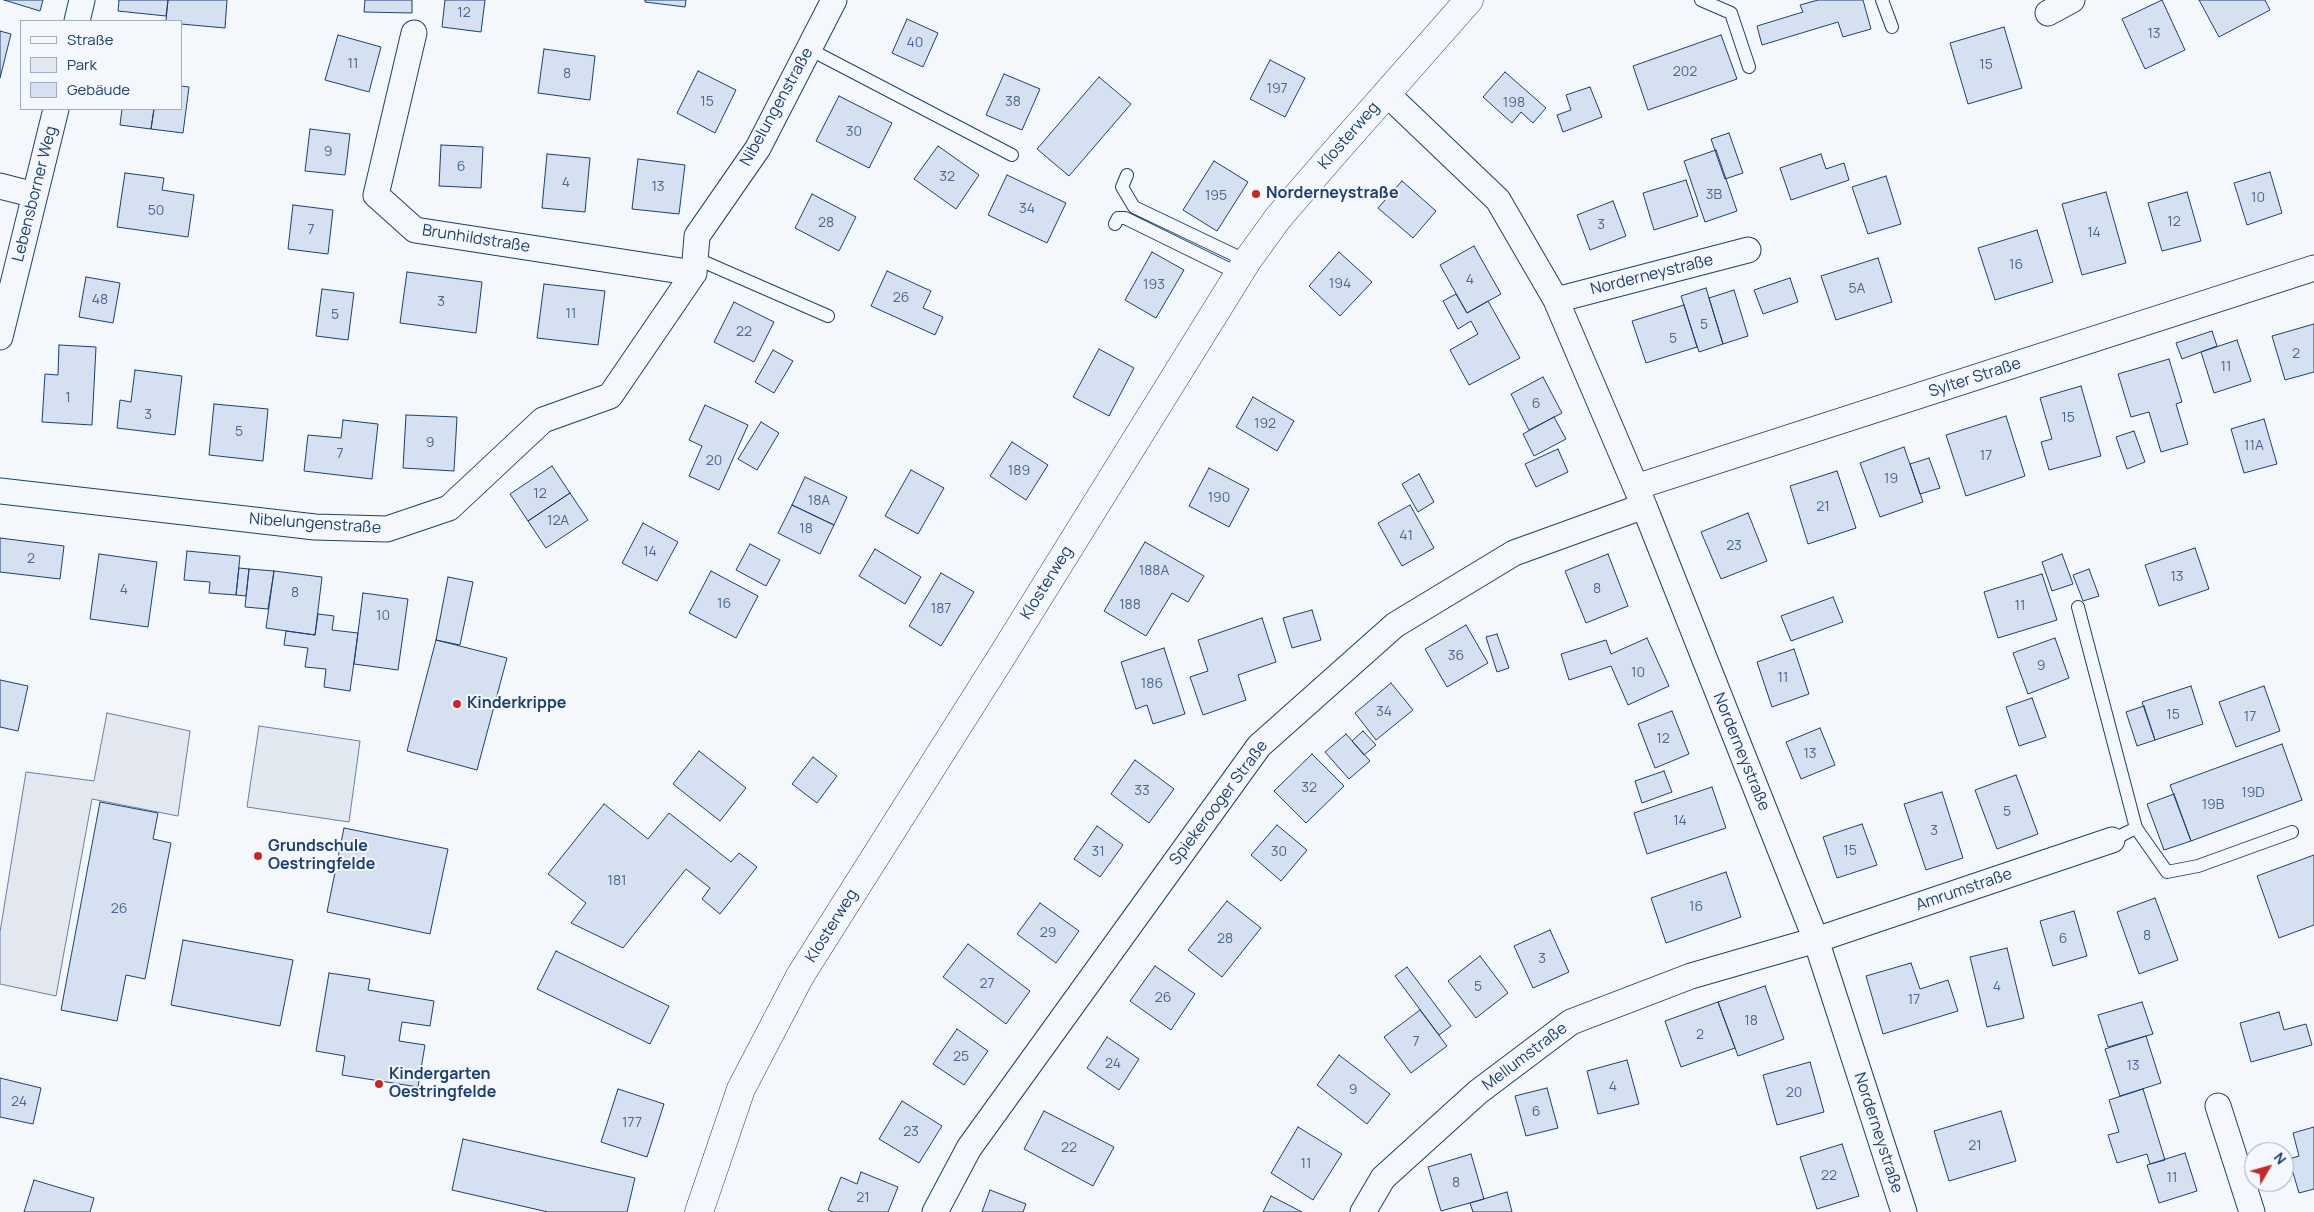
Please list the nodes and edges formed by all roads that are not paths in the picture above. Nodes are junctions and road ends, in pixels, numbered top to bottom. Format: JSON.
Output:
{"nodes":[{"id":1,"x":82,"y":0,"type":"edge"},
{"id":2,"x":834,"y":0,"type":"edge"},
{"id":3,"x":1469,"y":0,"type":"edge"},
{"id":4,"x":1882,"y":0,"type":"edge"},
{"id":5,"x":2072,"y":0,"type":"edge"},
{"id":6,"x":1709,"y":1,"type":"edge"},
{"id":7,"x":2048,"y":13,"type":"dead end"},
{"id":8,"x":77,"y":20,"type":"edge"},
{"id":9,"x":1892,"y":27,"type":"dead end"},
{"id":10,"x":414,"y":32,"type":"dead end"},
{"id":11,"x":809,"y":49,"type":"junction"},
{"id":12,"x":1749,"y":66,"type":"dead end"},
{"id":13,"x":1386,"y":93,"type":"junction"},
{"id":14,"x":56,"y":110,"type":"edge"},
{"id":15,"x":1012,"y":155,"type":"dead end"},
{"id":16,"x":1127,"y":175,"type":"dead end"},
{"id":17,"x":0,"y":186,"type":"edge"},
{"id":18,"x":34,"y":195,"type":"junction"},
{"id":19,"x":1115,"y":224,"type":"dead end"},
{"id":20,"x":1748,"y":250,"type":"dead end"},
{"id":21,"x":694,"y":266,"type":"junction"},
{"id":22,"x":1243,"y":267,"type":"junction"},
{"id":23,"x":2314,"y":268,"type":"edge"},
{"id":24,"x":1556,"y":300,"type":"junction"},
{"id":25,"x":828,"y":316,"type":"dead end"},
{"id":26,"x":0,"y":337,"type":"edge"},
{"id":27,"x":0,"y":491,"type":"edge"},
{"id":28,"x":1640,"y":496,"type":"junction"},
{"id":29,"x":2078,"y":607,"type":"dead end"},
{"id":30,"x":2136,"y":828,"type":"junction"},
{"id":31,"x":2292,"y":832,"type":"dead end"},
{"id":32,"x":2112,"y":840,"type":"joint"},
{"id":33,"x":1816,"y":940,"type":"junction"},
{"id":34,"x":2218,"y":1106,"type":"dead end"},
{"id":35,"x":699,"y":1212,"type":"edge"},
{"id":36,"x":935,"y":1212,"type":"edge"},
{"id":37,"x":1363,"y":1212,"type":"edge"},
{"id":38,"x":1904,"y":1212,"type":"edge"},
{"id":39,"x":2252,"y":1212,"type":"edge"}],
"edges":[{"from":1,"to":8,"type":"street"},
{"from":2,"to":11,"type":"street","name":"Nibelungenstraße"},
{"from":3,"to":13,"type":"street","name":"Klosterweg"},
{"from":4,"to":9,"type":"lane"},
{"from":5,"to":7,"type":"street"},
{"from":6,"to":12,"type":"lane"},
{"from":10,"to":21,"type":"street","name":"Brunhildstraße"},
{"from":11,"to":15,"type":"lane"},
{"from":11,"to":21,"type":"street","name":"Nibelungenstraße"},
{"from":13,"to":22,"type":"street","name":"Klosterweg"},
{"from":13,"to":24,"type":"street","name":"Norderneystraße"},
{"from":14,"to":18,"type":"street","name":"Lebensborner Weg"},
{"from":16,"to":22,"type":"lane"},
{"from":17,"to":18,"type":"street"},
{"from":18,"to":26,"type":"street","name":"Lebensborner Weg"},
{"from":19,"to":22,"type":"lane"},
{"from":20,"to":24,"type":"street","name":"Norderneystraße"},
{"from":21,"to":25,"type":"lane"},
{"from":21,"to":27,"type":"street","name":"Nibelungenstraße"},
{"from":22,"to":35,"type":"street","name":"Klosterweg"},
{"from":23,"to":28,"type":"street","name":"Sylter Straße"},
{"from":24,"to":28,"type":"street","name":"Norderneystraße"},
{"from":28,"to":33,"type":"street","name":"Norderneystraße"},
{"from":28,"to":36,"type":"street","name":"Spiekerooger Straße"},
{"from":29,"to":30,"type":"lane"},
{"from":30,"to":31,"type":"lane"},
{"from":30,"to":32,"type":"lane"},
{"from":32,"to":33,"type":"street","name":"Amrumstraße"},
{"from":33,"to":37,"type":"street","name":"Mellumstraße"},
{"from":33,"to":38,"type":"street","name":"Norderneystraße"},
{"from":34,"to":39,"type":"street"}]}
